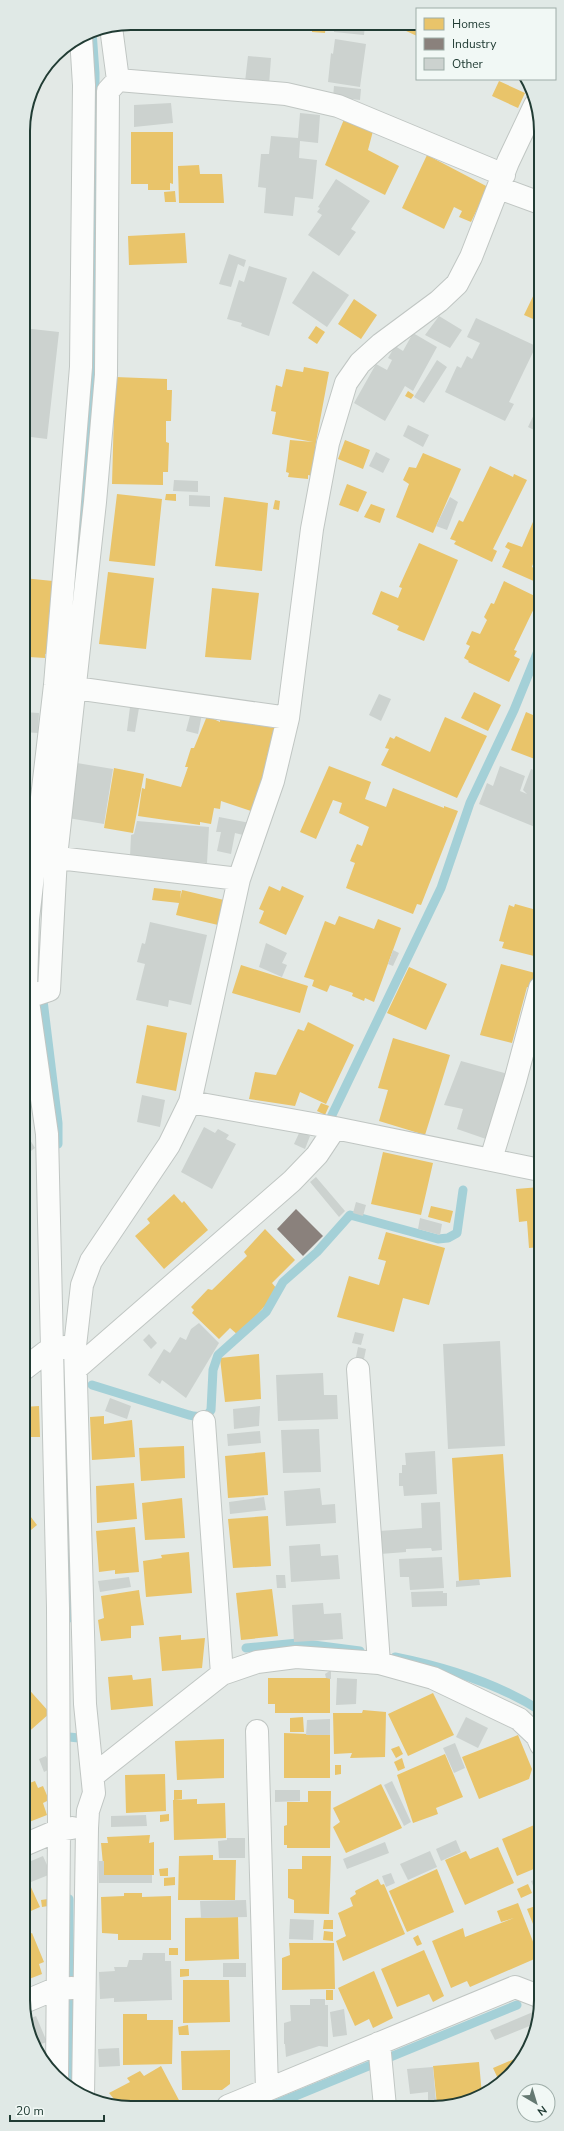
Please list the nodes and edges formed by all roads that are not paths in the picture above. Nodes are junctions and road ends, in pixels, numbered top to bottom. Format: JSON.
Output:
{"nodes":[{"id":1,"x":112,"y":32,"type":"edge"},
{"id":2,"x":81,"y":43,"type":"edge"},
{"id":3,"x":118,"y":80,"type":"junction"},
{"id":4,"x":532,"y":112,"type":"edge"},
{"id":5,"x":501,"y":182,"type":"junction"},
{"id":6,"x":534,"y":200,"type":"edge"},
{"id":7,"x":65,"y":686,"type":"junction"},
{"id":8,"x":288,"y":718,"type":"junction"},
{"id":9,"x":42,"y":856,"type":"junction"},
{"id":10,"x":239,"y":879,"type":"junction"},
{"id":11,"x":534,"y":1010,"type":"edge"},
{"id":12,"x":190,"y":1102,"type":"junction"},
{"id":13,"x":335,"y":1128,"type":"junction"},
{"id":14,"x":491,"y":1159,"type":"junction"},
{"id":15,"x":534,"y":1169,"type":"edge"},
{"id":16,"x":63,"y":1348,"type":"junction"},
{"id":17,"x":30,"y":1365,"type":"edge"},
{"id":18,"x":77,"y":1368,"type":"junction"},
{"id":19,"x":358,"y":1369,"type":"dead end"},
{"id":20,"x":204,"y":1422,"type":"dead end"},
{"id":21,"x":378,"y":1655,"type":"junction"},
{"id":22,"x":222,"y":1674,"type":"junction"},
{"id":23,"x":257,"y":1731,"type":"dead end"},
{"id":24,"x":534,"y":1733,"type":"edge"},
{"id":25,"x":94,"y":1775,"type":"junction"},
{"id":26,"x":71,"y":1829,"type":"junction"},
{"id":27,"x":30,"y":1843,"type":"edge"},
{"id":28,"x":71,"y":1988,"type":"junction"},
{"id":29,"x":534,"y":1994,"type":"edge"},
{"id":30,"x":30,"y":2000,"type":"edge"},
{"id":31,"x":380,"y":2055,"type":"junction"},
{"id":32,"x":58,"y":2070,"type":"edge"},
{"id":33,"x":82,"y":2088,"type":"edge"},
{"id":34,"x":267,"y":2090,"type":"junction"},
{"id":35,"x":240,"y":2101,"type":"edge"},
{"id":36,"x":384,"y":2101,"type":"edge"}],
"edges":[{"from":1,"to":3,"type":"street"},
{"from":2,"to":7,"type":"street"},
{"from":3,"to":5,"type":"street"},
{"from":3,"to":7,"type":"street"},
{"from":4,"to":5,"type":"street"},
{"from":5,"to":6,"type":"street"},
{"from":5,"to":8,"type":"street"},
{"from":7,"to":8,"type":"street"},
{"from":7,"to":9,"type":"street"},
{"from":8,"to":10,"type":"street"},
{"from":9,"to":10,"type":"street"},
{"from":9,"to":16,"type":"street"},
{"from":10,"to":12,"type":"street"},
{"from":11,"to":14,"type":"street"},
{"from":12,"to":13,"type":"street"},
{"from":12,"to":16,"type":"street"},
{"from":13,"to":14,"type":"street"},
{"from":13,"to":18,"type":"street"},
{"from":14,"to":15,"type":"street"},
{"from":16,"to":17,"type":"street"},
{"from":16,"to":18,"type":"street"},
{"from":16,"to":26,"type":"street"},
{"from":18,"to":25,"type":"street"},
{"from":19,"to":21,"type":"street"},
{"from":20,"to":22,"type":"street"},
{"from":21,"to":22,"type":"street"},
{"from":21,"to":24,"type":"street"},
{"from":22,"to":25,"type":"street"},
{"from":23,"to":34,"type":"street"},
{"from":25,"to":26,"type":"street"},
{"from":26,"to":27,"type":"street"},
{"from":26,"to":28,"type":"street"},
{"from":28,"to":30,"type":"street"},
{"from":28,"to":32,"type":"street"},
{"from":28,"to":33,"type":"street"},
{"from":29,"to":31,"type":"street"},
{"from":31,"to":34,"type":"street"},
{"from":31,"to":36,"type":"street"},
{"from":34,"to":35,"type":"street"}]}
